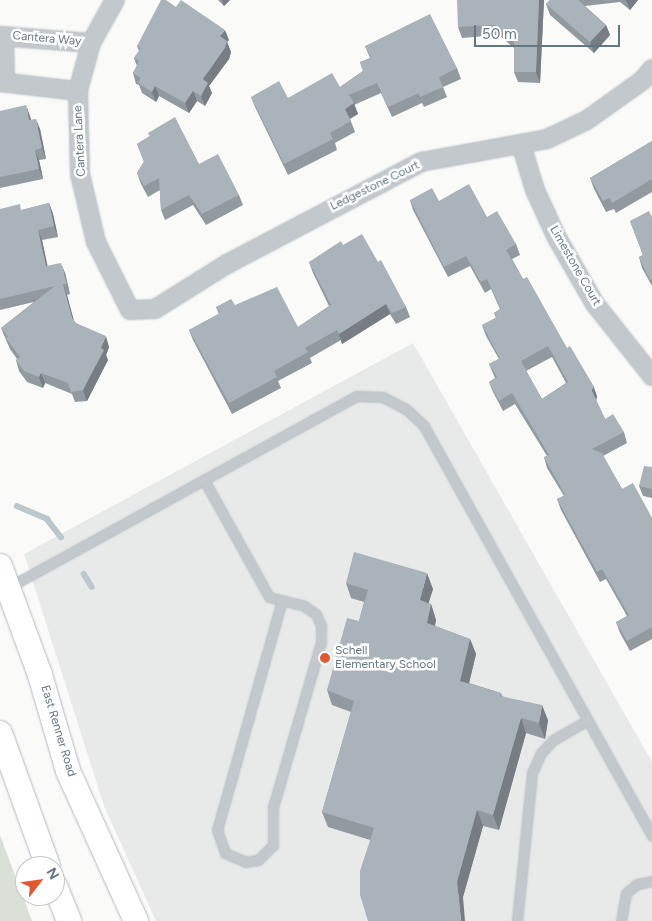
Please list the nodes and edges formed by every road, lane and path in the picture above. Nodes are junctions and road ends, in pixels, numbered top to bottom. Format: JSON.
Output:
{"nodes":[{"id":1,"x":115,"y":0,"type":"edge"},
{"id":2,"x":2,"y":36,"type":"edge"},
{"id":3,"x":91,"y":43,"type":"junction"},
{"id":4,"x":652,"y":69,"type":"edge"},
{"id":5,"x":3,"y":81,"type":"edge"},
{"id":6,"x":78,"y":91,"type":"junction"},
{"id":7,"x":521,"y":144,"type":"junction"},
{"id":8,"x":130,"y":310,"type":"joint"},
{"id":9,"x":652,"y":376,"type":"edge"},
{"id":10,"x":204,"y":480,"type":"junction"},
{"id":11,"x":3,"y":582,"type":"edge"},
{"id":12,"x":282,"y":601,"type":"junction"},
{"id":13,"x":588,"y":720,"type":"junction"},
{"id":14,"x":0,"y":732,"type":"edge"},
{"id":15,"x":652,"y":836,"type":"edge"},
{"id":16,"x":44,"y":856,"type":"edge"},
{"id":17,"x":652,"y":881,"type":"edge"},
{"id":18,"x":63,"y":906,"type":"edge"},
{"id":19,"x":69,"y":921,"type":"edge"},
{"id":20,"x":136,"y":921,"type":"edge"},
{"id":21,"x":517,"y":921,"type":"edge"},
{"id":22,"x":621,"y":921,"type":"edge"}],
"edges":[{"from":1,"to":3,"type":"street","name":"Cantera Lane"},
{"from":2,"to":3,"type":"street","name":"Cantera Way"},
{"from":2,"to":5,"type":"street","name":"Cantera Way"},
{"from":3,"to":6,"type":"street","name":"Cantera Lane"},
{"from":4,"to":7,"type":"street","name":"Ledgestone Court"},
{"from":5,"to":6,"type":"street","name":"Cantera Way"},
{"from":6,"to":8,"type":"street","name":"Cantera Lane"},
{"from":7,"to":8,"type":"street","name":"Ledgestone Court"},
{"from":7,"to":9,"type":"street","name":"Limestone Court"},
{"from":10,"to":11,"type":"lane"},
{"from":10,"to":12,"type":"lane"},
{"from":10,"to":13,"type":"lane"},
{"from":11,"to":20,"type":"main road","name":"East Renner Road"},
{"from":12,"to":12,"type":"lane"},
{"from":13,"to":15,"type":"lane"},
{"from":13,"to":21,"type":"lane"},
{"from":14,"to":16,"type":"main road"},
{"from":17,"to":22,"type":"lane"},
{"from":18,"to":19,"type":"main road"}]}
